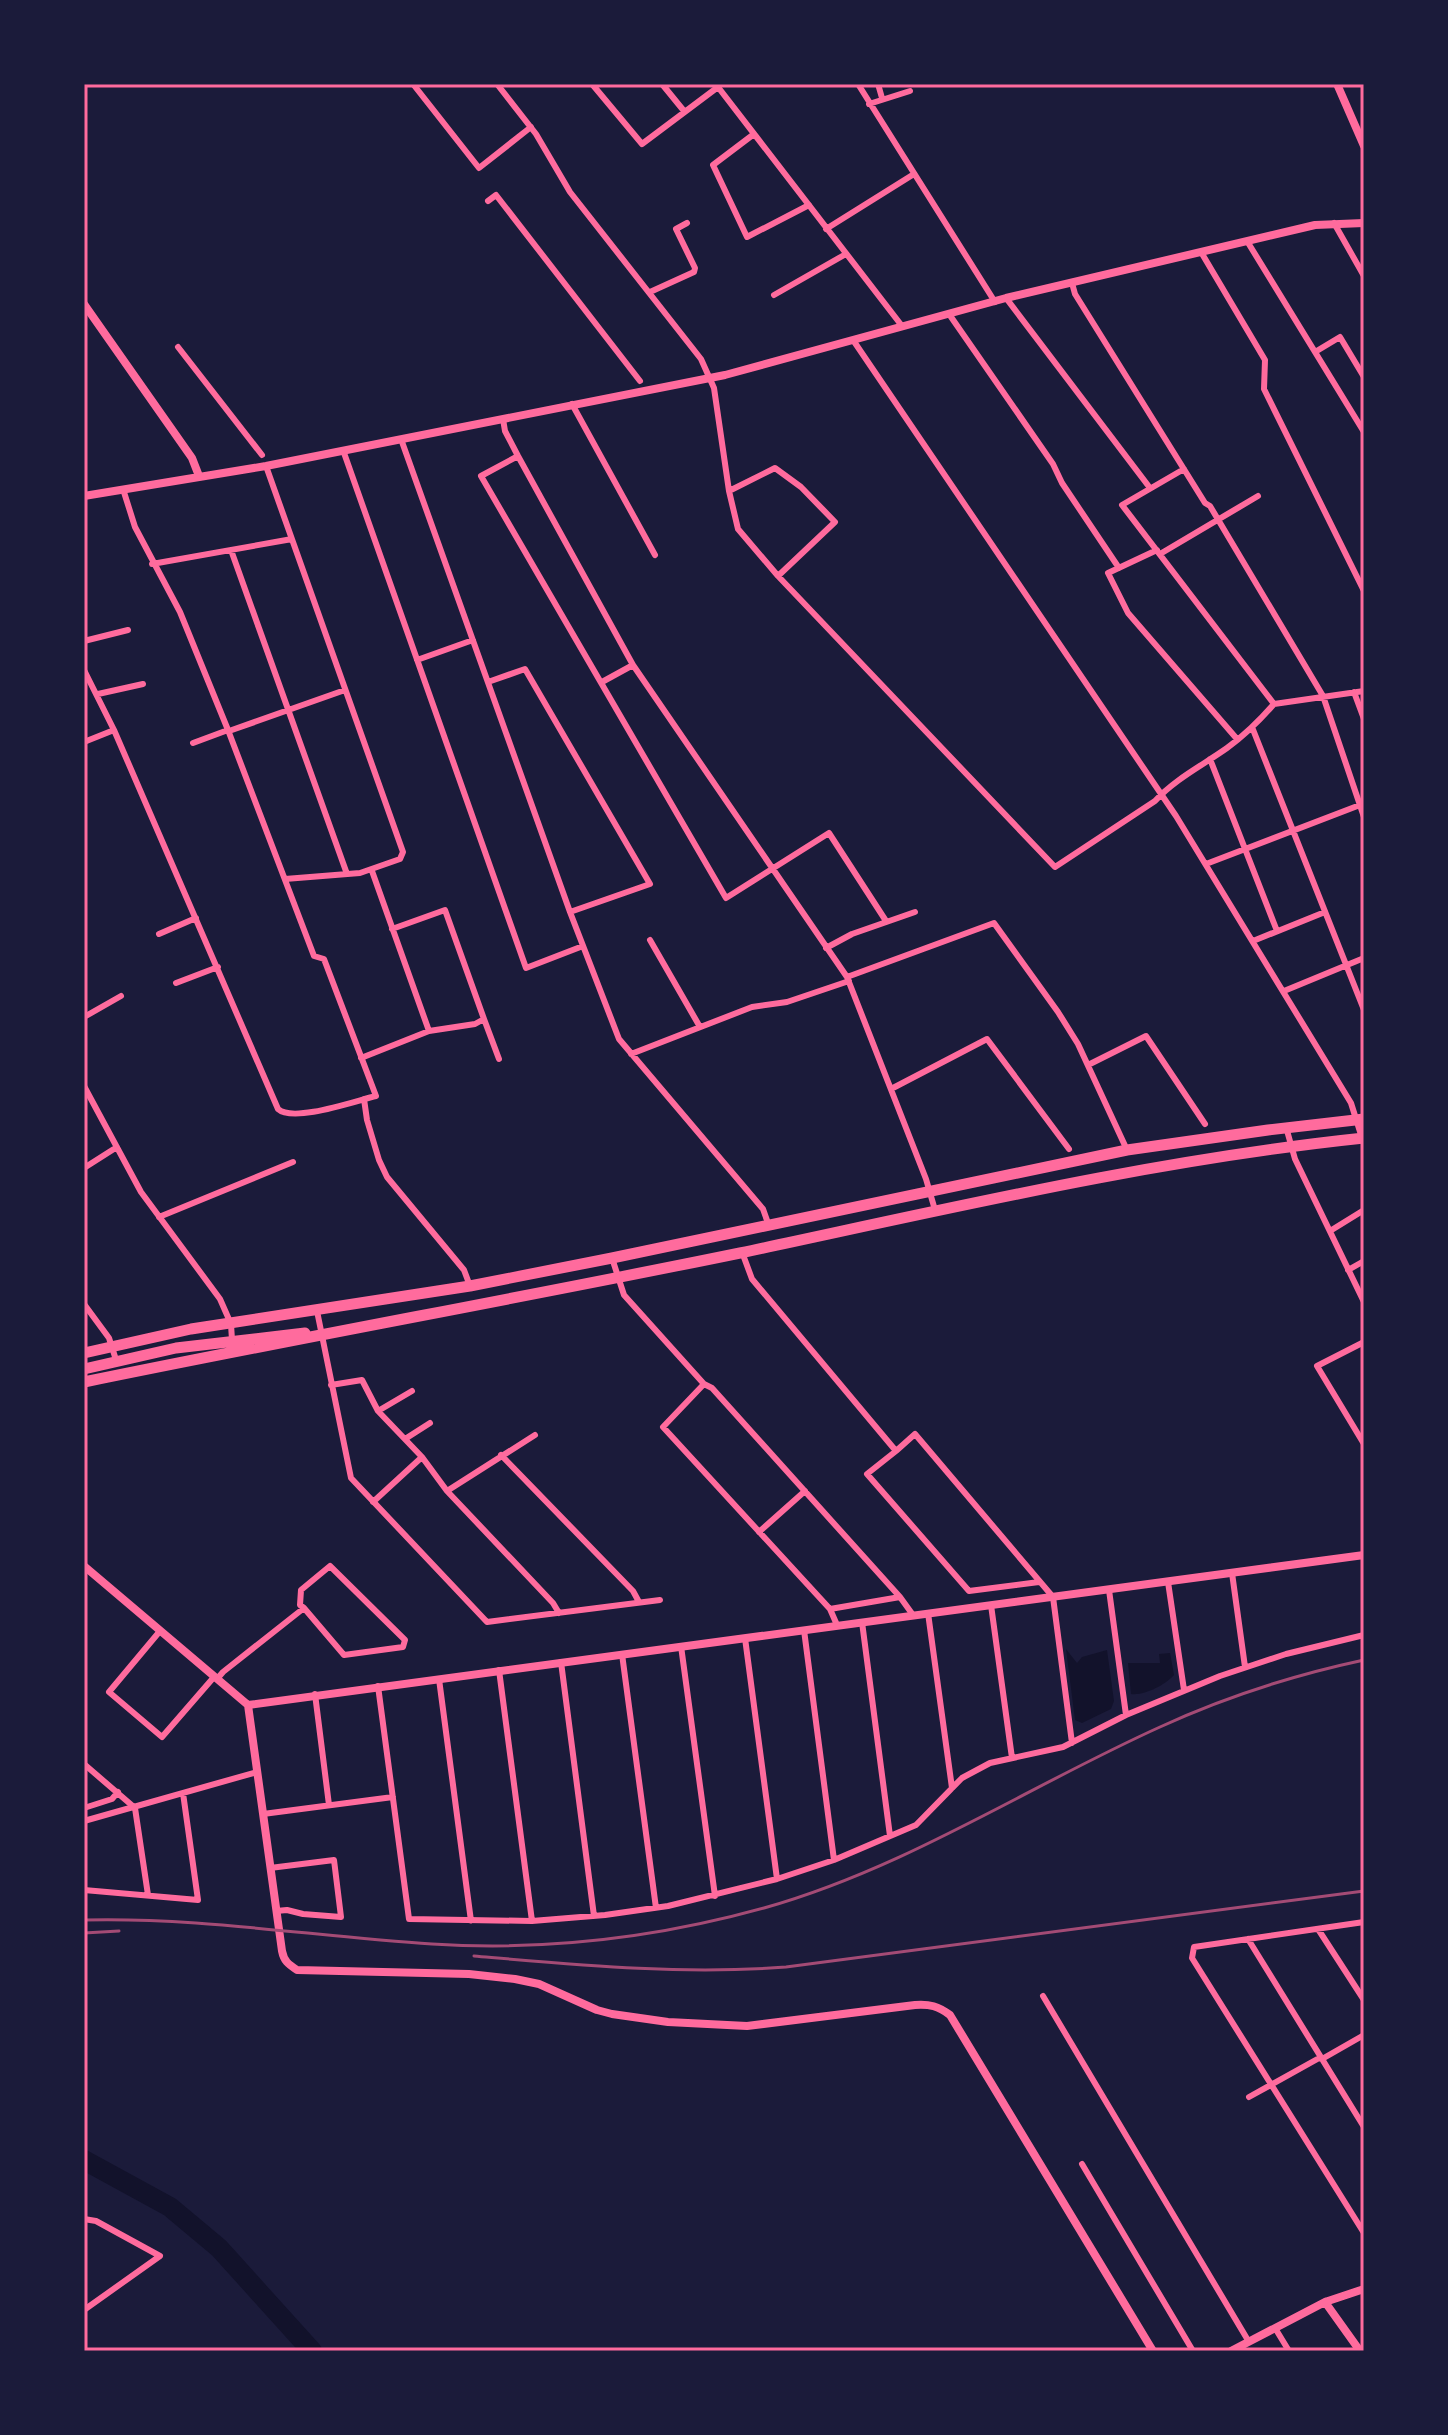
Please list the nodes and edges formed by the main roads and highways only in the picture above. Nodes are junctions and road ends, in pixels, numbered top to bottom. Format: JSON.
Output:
{"nodes":[{"id":1,"x":1360,"y":1120,"type":"edge"},
{"id":2,"x":1363,"y":1138,"type":"edge"},
{"id":3,"x":322,"y":1335,"type":"junction"},
{"id":4,"x":84,"y":1353,"type":"edge"},
{"id":5,"x":84,"y":1369,"type":"edge"},
{"id":6,"x":84,"y":1382,"type":"edge"}],
"edges":[{"from":1,"to":4,"type":"highway"},
{"from":2,"to":3,"type":"highway"},
{"from":3,"to":5,"type":"highway"},
{"from":3,"to":6,"type":"highway"}]}
